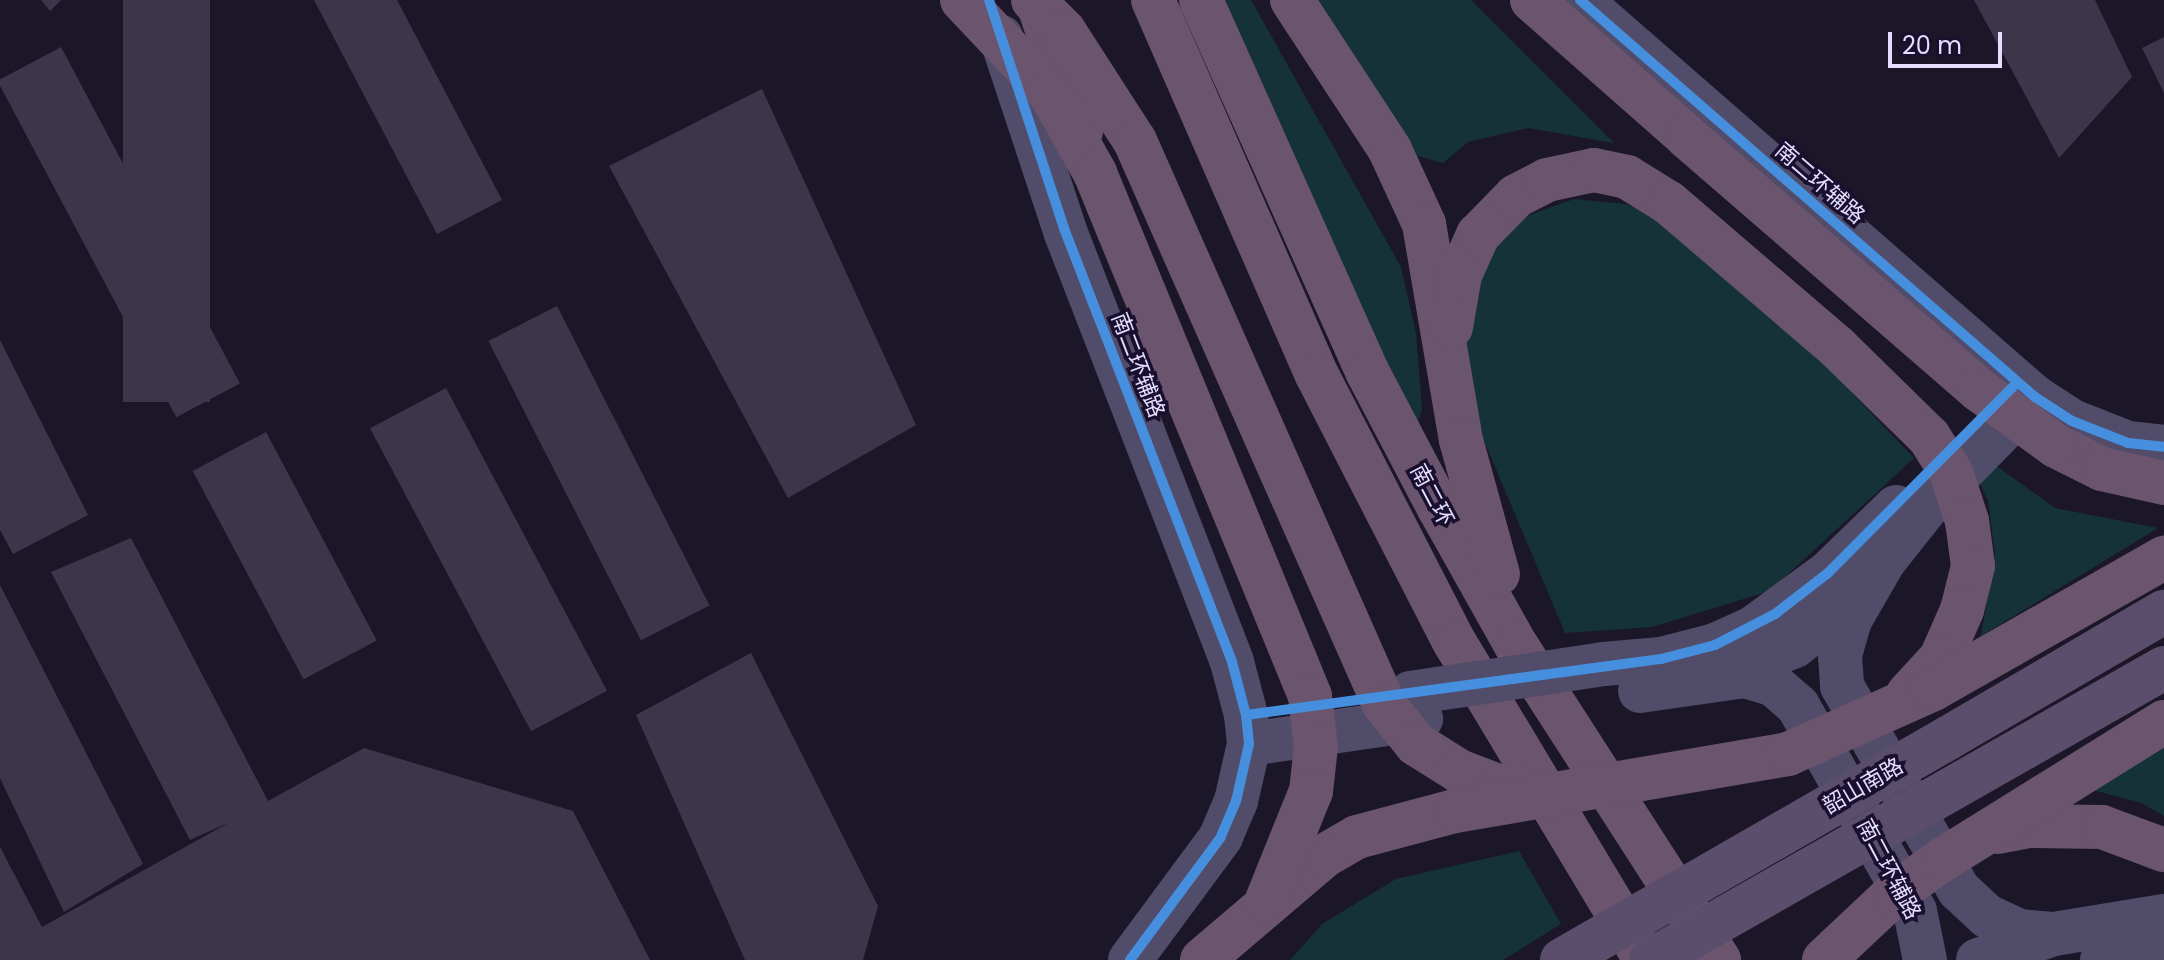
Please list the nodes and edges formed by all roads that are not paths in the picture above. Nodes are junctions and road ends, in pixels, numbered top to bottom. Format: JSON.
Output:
{"nodes":[{"id":1,"x":962,"y":0,"type":"edge"},
{"id":2,"x":989,"y":0,"type":"edge"},
{"id":3,"x":1035,"y":0,"type":"edge"},
{"id":4,"x":1153,"y":0,"type":"edge"},
{"id":5,"x":1201,"y":0,"type":"edge"},
{"id":6,"x":1292,"y":0,"type":"edge"},
{"id":7,"x":1532,"y":0,"type":"edge"},
{"id":8,"x":1580,"y":0,"type":"edge"},
{"id":9,"x":1095,"y":173,"type":"junction"},
{"id":10,"x":1447,"y":353,"type":"junction"},
{"id":11,"x":2026,"y":389,"type":"junction"},
{"id":12,"x":2164,"y":447,"type":"edge"},
{"id":13,"x":2164,"y":483,"type":"edge"},
{"id":14,"x":2164,"y":558,"type":"edge"},
{"id":15,"x":1871,"y":581,"type":"junction"},
{"id":16,"x":2164,"y":612,"type":"edge"},
{"id":17,"x":1803,"y":618,"type":"junction"},
{"id":18,"x":1762,"y":644,"type":"junction"},
{"id":19,"x":2164,"y":668,"type":"edge"},
{"id":20,"x":1607,"y":679,"type":"junction"},
{"id":21,"x":1707,"y":679,"type":"junction"},
{"id":22,"x":1842,"y":686,"type":"junction"},
{"id":23,"x":1798,"y":706,"type":"junction"},
{"id":24,"x":1880,"y":715,"type":"junction"},
{"id":25,"x":2164,"y":722,"type":"edge"},
{"id":26,"x":1247,"y":729,"type":"junction"},
{"id":27,"x":1579,"y":746,"type":"junction"},
{"id":28,"x":1559,"y":795,"type":"junction"},
{"id":29,"x":1980,"y":835,"type":"junction"},
{"id":30,"x":2164,"y":850,"type":"edge"},
{"id":31,"x":1959,"y":890,"type":"junction"},
{"id":32,"x":1267,"y":900,"type":"junction"},
{"id":33,"x":1915,"y":911,"type":"junction"},
{"id":34,"x":2164,"y":916,"type":"edge"},
{"id":35,"x":2054,"y":934,"type":"junction"},
{"id":36,"x":2164,"y":947,"type":"edge"},
{"id":37,"x":1990,"y":958,"type":"edge"},
{"id":38,"x":1130,"y":960,"type":"edge"},
{"id":39,"x":1202,"y":960,"type":"edge"},
{"id":40,"x":1241,"y":960,"type":"edge"},
{"id":41,"x":1562,"y":960,"type":"edge"},
{"id":42,"x":1648,"y":960,"type":"edge"},
{"id":43,"x":1719,"y":960,"type":"edge"},
{"id":44,"x":1824,"y":960,"type":"edge"},
{"id":45,"x":1925,"y":960,"type":"edge"},
{"id":46,"x":1941,"y":960,"type":"edge"},
{"id":47,"x":2102,"y":960,"type":"edge"}],
"edges":[{"from":1,"to":9,"type":"highway","bridge":true},
{"from":2,"to":26,"type":"street","name":"南二环辅路"},
{"from":3,"to":9,"type":"highway","bridge":true},
{"from":3,"to":28,"type":"highway","bridge":true},
{"from":4,"to":42,"type":"highway"},
{"from":5,"to":27,"type":"highway","name":"南二环"},
{"from":6,"to":10,"type":"highway"},
{"from":7,"to":13,"type":"highway","bridge":true},
{"from":8,"to":11,"type":"street","name":"南二环辅路"},
{"from":9,"to":32,"type":"highway","bridge":true},
{"from":10,"to":24,"type":"highway","bridge":true},
{"from":10,"to":27,"type":"highway"},
{"from":11,"to":12,"type":"street","name":"南二环辅路"},
{"from":11,"to":15,"type":"street"},
{"from":11,"to":17,"type":"street"},
{"from":14,"to":24,"type":"highway","bridge":true},
{"from":15,"to":17,"type":"street"},
{"from":15,"to":22,"type":"street"},
{"from":16,"to":41,"type":"main road","name":"韶山南路","bridge":true},
{"from":17,"to":18,"type":"street"},
{"from":17,"to":22,"type":"street"},
{"from":18,"to":20,"type":"street"},
{"from":18,"to":21,"type":"street"},
{"from":18,"to":23,"type":"street"},
{"from":19,"to":42,"type":"main road","name":"韶山南路","bridge":true},
{"from":20,"to":21,"type":"street","name":"南二环辅路"},
{"from":20,"to":26,"type":"street","bridge":true},
{"from":21,"to":23,"type":"street","name":"南二环辅路"},
{"from":22,"to":31,"type":"street"},
{"from":23,"to":33,"type":"street","name":"南二环辅路"},
{"from":24,"to":28,"type":"highway","bridge":true},
{"from":25,"to":29,"type":"highway","bridge":true},
{"from":26,"to":38,"type":"street"},
{"from":27,"to":43,"type":"highway","name":"南二环"},
{"from":28,"to":32,"type":"highway","bridge":true},
{"from":29,"to":30,"type":"highway","bridge":true},
{"from":29,"to":44,"type":"highway","bridge":true},
{"from":31,"to":35,"type":"street"},
{"from":31,"to":37,"type":"street"},
{"from":32,"to":39,"type":"highway"},
{"from":32,"to":40,"type":"highway"},
{"from":33,"to":45,"type":"street","name":"南二环辅路"},
{"from":33,"to":46,"type":"street"},
{"from":34,"to":35,"type":"street"},
{"from":35,"to":37,"type":"street"},
{"from":36,"to":47,"type":"street"}]}
